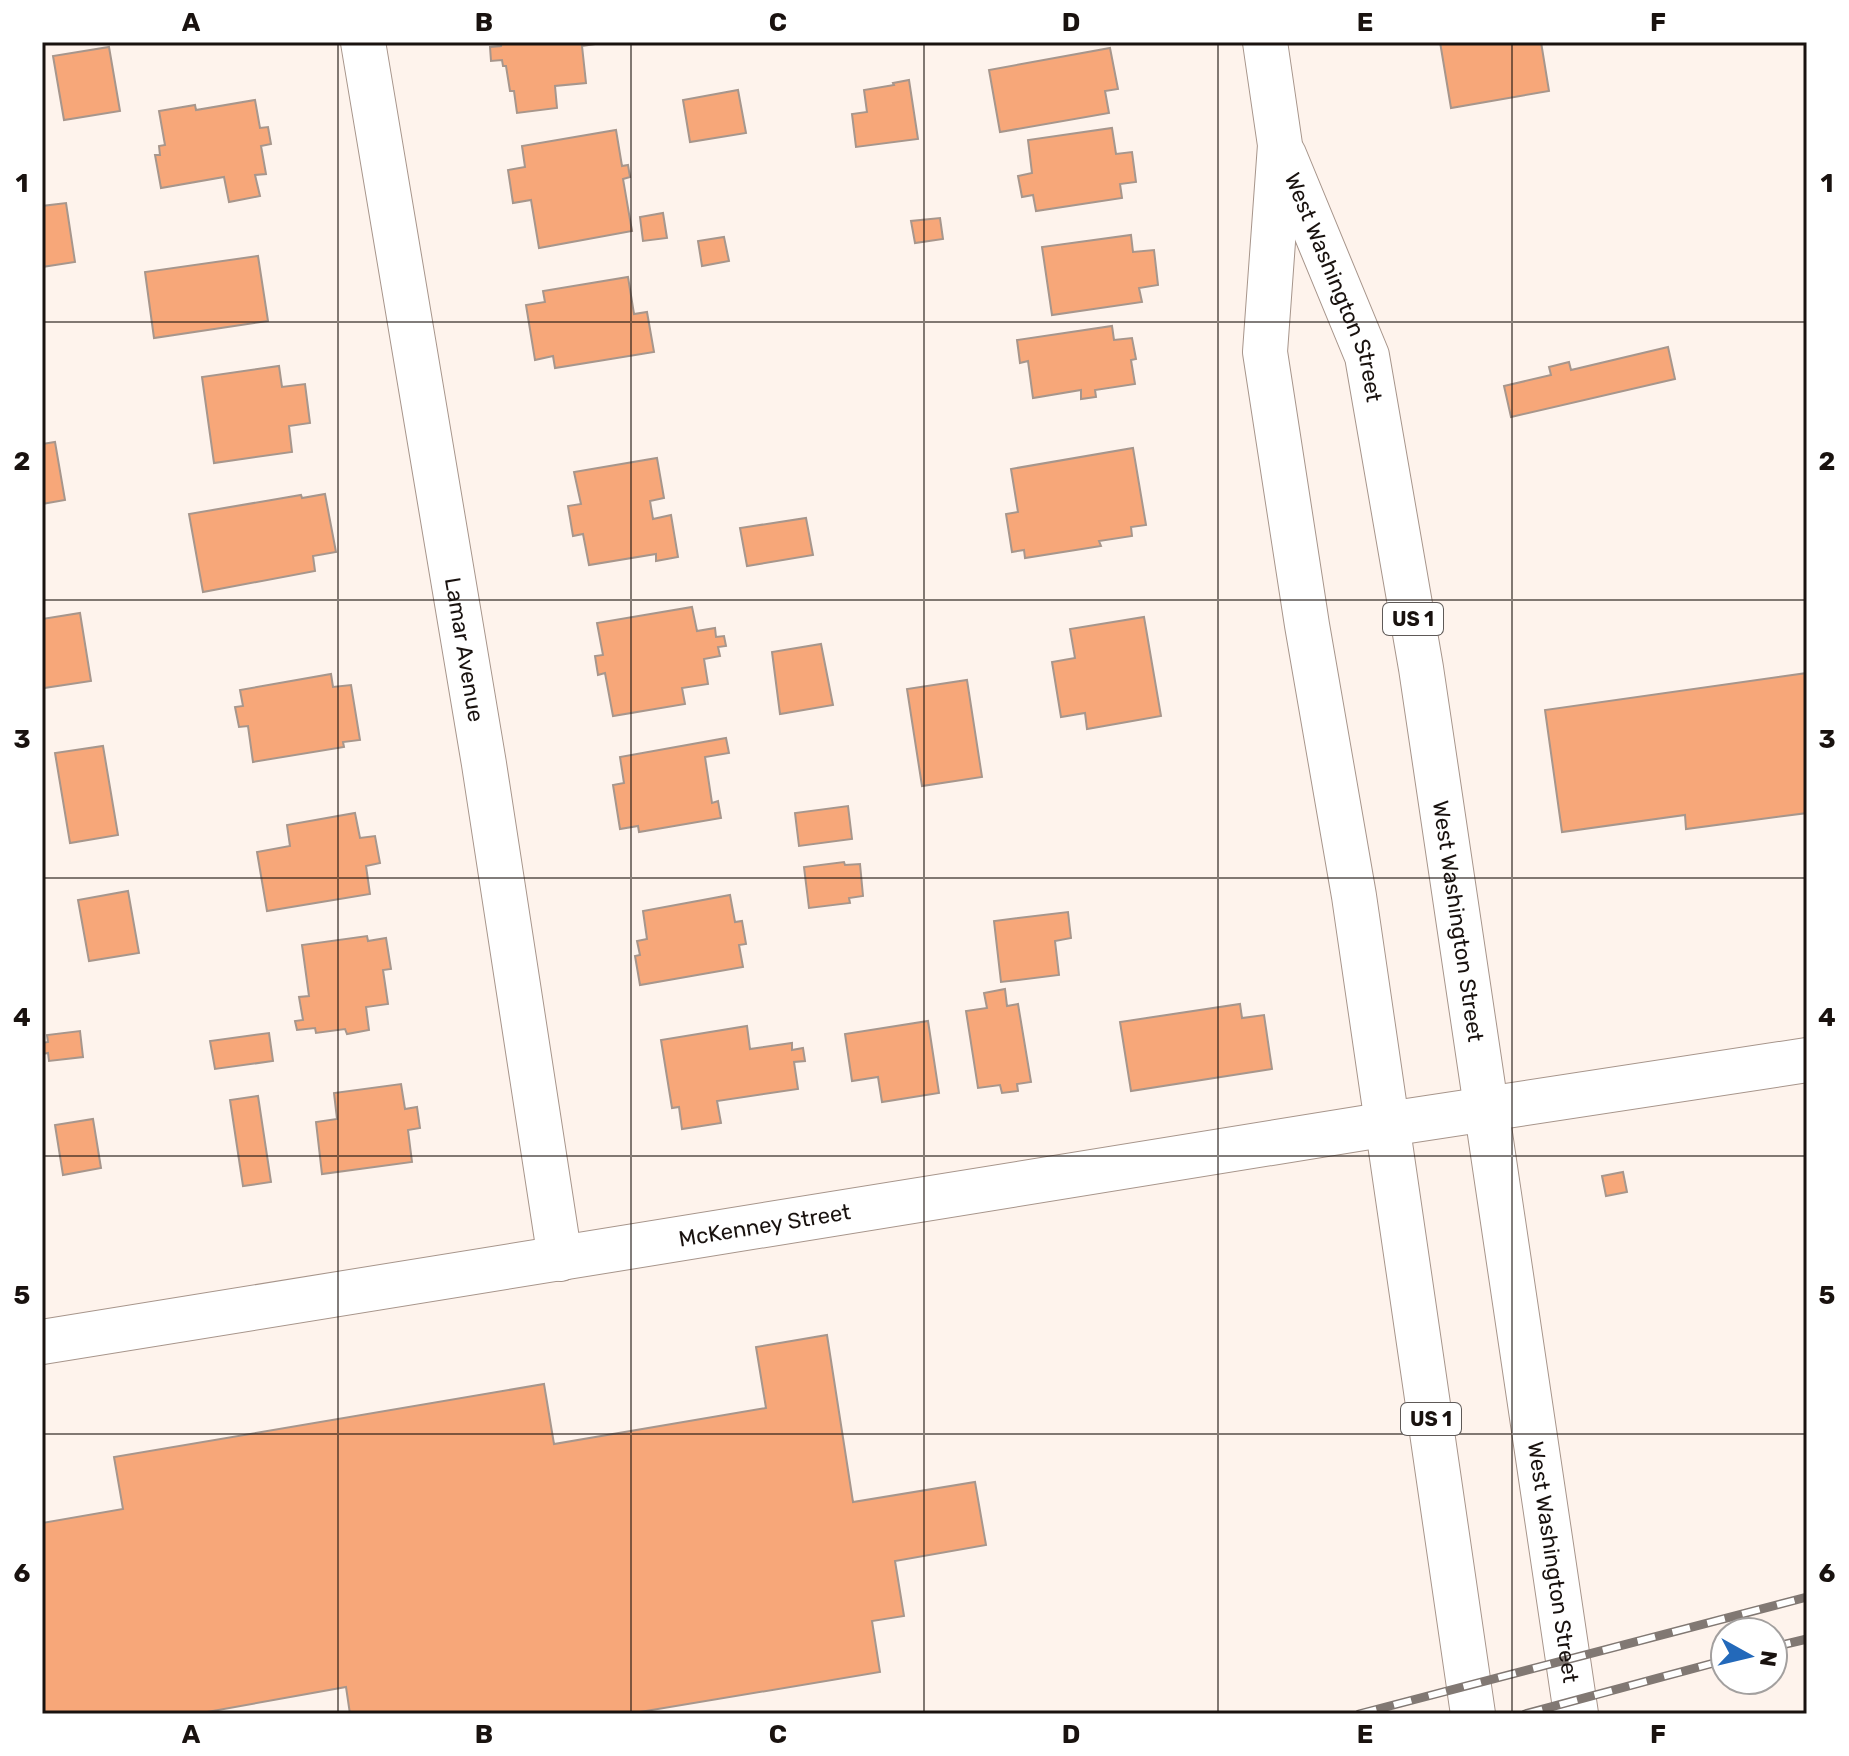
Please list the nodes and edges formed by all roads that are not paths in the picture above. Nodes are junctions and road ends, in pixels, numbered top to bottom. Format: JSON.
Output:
{"nodes":[{"id":1,"x":363,"y":42,"type":"edge"},
{"id":2,"x":1265,"y":42,"type":"edge"},
{"id":3,"x":1280,"y":145,"type":"junction"},
{"id":4,"x":1807,"y":1060,"type":"edge"},
{"id":5,"x":1485,"y":1109,"type":"junction"},
{"id":6,"x":1388,"y":1124,"type":"junction"},
{"id":7,"x":560,"y":1259,"type":"junction"},
{"id":8,"x":42,"y":1342,"type":"edge"},
{"id":9,"x":1473,"y":1714,"type":"edge"},
{"id":10,"x":1576,"y":1714,"type":"edge"}],
"edges":[{"from":1,"to":7,"type":"main road","name":"Lamar Avenue"},
{"from":2,"to":3,"type":"main road","name":"West Washington Street","number":"US 1"},
{"from":3,"to":5,"type":"main road","name":"West Washington Street","number":"US 1"},
{"from":3,"to":6,"type":"main road","name":"West Washington Street","number":"US 1"},
{"from":4,"to":5,"type":"main road","name":"McKenney Street"},
{"from":5,"to":6,"type":"main road","name":"McKenney Street"},
{"from":5,"to":10,"type":"main road","name":"West Washington Street","number":"US 1"},
{"from":6,"to":7,"type":"main road","name":"McKenney Street"},
{"from":6,"to":9,"type":"main road","name":"West Washington Street","number":"US 1"},
{"from":7,"to":8,"type":"main road","name":"McKenney Street"}]}
